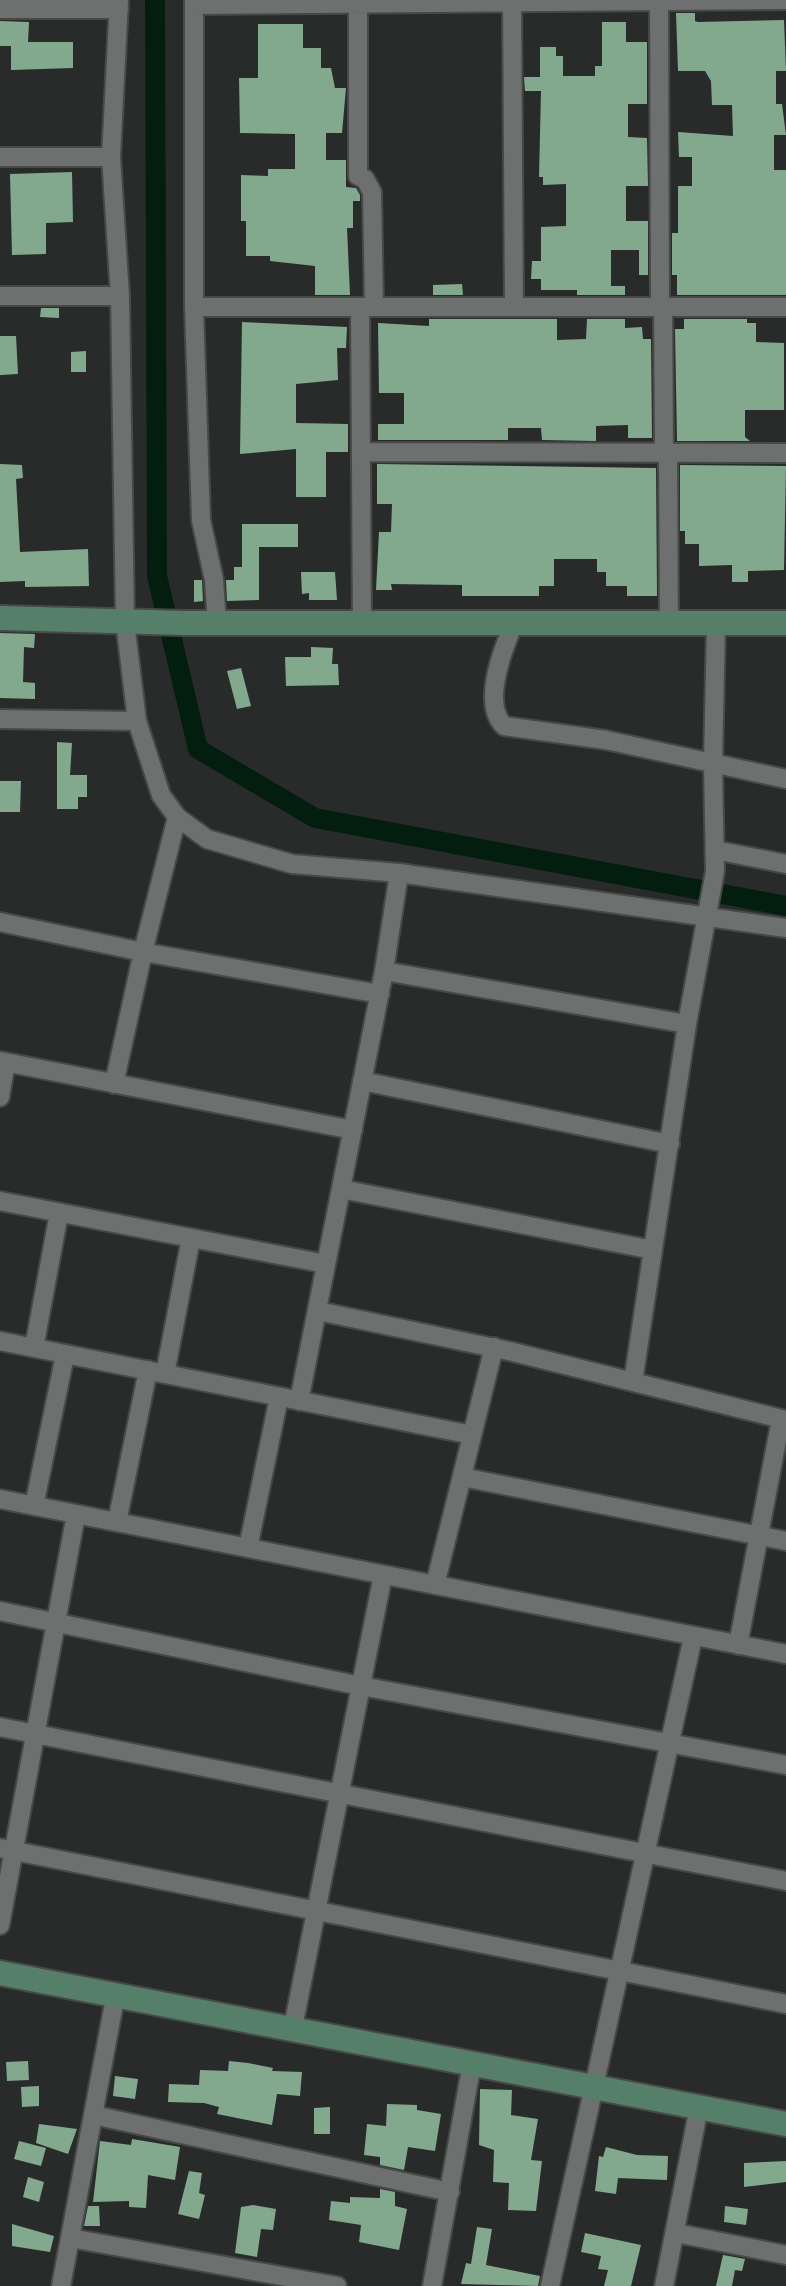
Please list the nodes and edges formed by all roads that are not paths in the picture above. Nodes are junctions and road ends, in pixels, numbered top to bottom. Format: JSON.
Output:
{"nodes":[{"id":1,"x":786,"y":0,"type":"edge"},
{"id":2,"x":659,"y":1,"type":"edge"},
{"id":3,"x":194,"y":2,"type":"edge"},
{"id":4,"x":520,"y":2,"type":"edge"},
{"id":5,"x":119,"y":4,"type":"edge"},
{"id":6,"x":358,"y":4,"type":"junction"},
{"id":7,"x":0,"y":9,"type":"edge"},
{"id":8,"x":0,"y":157,"type":"edge"},
{"id":9,"x":111,"y":157,"type":"junction"},
{"id":10,"x":0,"y":296,"type":"edge"},
{"id":11,"x":120,"y":296,"type":"junction"},
{"id":12,"x":514,"y":306,"type":"junction"},
{"id":13,"x":661,"y":306,"type":"junction"},
{"id":14,"x":194,"y":307,"type":"junction"},
{"id":15,"x":367,"y":307,"type":"junction"},
{"id":16,"x":786,"y":307,"type":"edge"},
{"id":17,"x":361,"y":452,"type":"junction"},
{"id":18,"x":666,"y":453,"type":"junction"},
{"id":19,"x":786,"y":453,"type":"edge"},
{"id":20,"x":0,"y":618,"type":"edge"},
{"id":21,"x":125,"y":622,"type":"junction"},
{"id":22,"x":217,"y":623,"type":"junction"},
{"id":23,"x":362,"y":623,"type":"junction"},
{"id":24,"x":514,"y":623,"type":"junction"},
{"id":25,"x":669,"y":623,"type":"junction"},
{"id":26,"x":786,"y":623,"type":"edge"},
{"id":27,"x":716,"y":624,"type":"junction"},
{"id":28,"x":0,"y":719,"type":"edge"},
{"id":29,"x":137,"y":721,"type":"junction"},
{"id":30,"x":713,"y":765,"type":"junction"},
{"id":31,"x":786,"y":779,"type":"edge"},
{"id":32,"x":177,"y":817,"type":"junction"},
{"id":33,"x":715,"y":850,"type":"junction"},
{"id":34,"x":786,"y":864,"type":"edge"},
{"id":35,"x":399,"y":873,"type":"junction"},
{"id":36,"x":705,"y":915,"type":"junction"},
{"id":37,"x":0,"y":922,"type":"edge"},
{"id":38,"x":786,"y":928,"type":"edge"},
{"id":39,"x":143,"y":952,"type":"junction"},
{"id":40,"x":384,"y":971,"type":"junction"},
{"id":41,"x":380,"y":994,"type":"junction"},
{"id":42,"x":687,"y":1024,"type":"junction"},
{"id":43,"x":3,"y":1062,"type":"edge"},
{"id":44,"x":362,"y":1081,"type":"junction"},
{"id":45,"x":114,"y":1084,"type":"junction"},
{"id":46,"x":0,"y":1097,"type":"edge"},
{"id":47,"x":353,"y":1130,"type":"junction"},
{"id":48,"x":670,"y":1144,"type":"junction"},
{"id":49,"x":341,"y":1189,"type":"junction"},
{"id":50,"x":0,"y":1201,"type":"edge"},
{"id":51,"x":59,"y":1213,"type":"junction"},
{"id":52,"x":191,"y":1238,"type":"junction"},
{"id":53,"x":653,"y":1250,"type":"junction"},
{"id":54,"x":326,"y":1264,"type":"junction"},
{"id":55,"x":318,"y":1311,"type":"junction"},
{"id":56,"x":0,"y":1341,"type":"edge"},
{"id":57,"x":494,"y":1347,"type":"junction"},
{"id":58,"x":34,"y":1348,"type":"junction"},
{"id":59,"x":65,"y":1355,"type":"junction"},
{"id":60,"x":156,"y":1372,"type":"junction"},
{"id":61,"x":633,"y":1382,"type":"junction"},
{"id":62,"x":279,"y":1397,"type":"junction"},
{"id":63,"x":299,"y":1401,"type":"junction"},
{"id":64,"x":784,"y":1419,"type":"edge"},
{"id":65,"x":472,"y":1435,"type":"junction"},
{"id":66,"x":462,"y":1477,"type":"junction"},
{"id":67,"x":0,"y":1499,"type":"edge"},
{"id":68,"x":34,"y":1506,"type":"junction"},
{"id":69,"x":76,"y":1514,"type":"junction"},
{"id":70,"x":117,"y":1522,"type":"junction"},
{"id":71,"x":760,"y":1535,"type":"junction"},
{"id":72,"x":786,"y":1541,"type":"edge"},
{"id":73,"x":248,"y":1548,"type":"junction"},
{"id":74,"x":383,"y":1575,"type":"junction"},
{"id":75,"x":435,"y":1585,"type":"junction"},
{"id":76,"x":0,"y":1611,"type":"edge"},
{"id":77,"x":57,"y":1623,"type":"junction"},
{"id":78,"x":693,"y":1637,"type":"junction"},
{"id":79,"x":738,"y":1645,"type":"junction"},
{"id":80,"x":786,"y":1654,"type":"edge"},
{"id":81,"x":361,"y":1686,"type":"junction"},
{"id":82,"x":0,"y":1727,"type":"edge"},
{"id":83,"x":37,"y":1734,"type":"junction"},
{"id":84,"x":670,"y":1743,"type":"junction"},
{"id":85,"x":786,"y":1765,"type":"edge"},
{"id":86,"x":340,"y":1793,"type":"junction"},
{"id":87,"x":7,"y":1849,"type":"edge"},
{"id":88,"x":646,"y":1854,"type":"junction"},
{"id":89,"x":786,"y":1881,"type":"edge"},
{"id":90,"x":316,"y":1911,"type":"junction"},
{"id":91,"x":0,"y":1925,"type":"edge"},
{"id":92,"x":620,"y":1972,"type":"junction"},
{"id":93,"x":0,"y":1973,"type":"edge"},
{"id":94,"x":116,"y":1993,"type":"junction"},
{"id":95,"x":786,"y":2004,"type":"edge"},
{"id":96,"x":293,"y":2027,"type":"junction"},
{"id":97,"x":472,"y":2063,"type":"junction"},
{"id":98,"x":595,"y":2087,"type":"junction"},
{"id":99,"x":699,"y":2107,"type":"junction"},
{"id":100,"x":93,"y":2115,"type":"junction"},
{"id":101,"x":786,"y":2124,"type":"edge"},
{"id":102,"x":450,"y":2192,"type":"junction"},
{"id":103,"x":676,"y":2233,"type":"junction"},
{"id":104,"x":70,"y":2238,"type":"junction"},
{"id":105,"x":786,"y":2255,"type":"edge"},
{"id":106,"x":306,"y":2283,"type":"edge"},
{"id":107,"x":61,"y":2286,"type":"edge"},
{"id":108,"x":337,"y":2286,"type":"edge"},
{"id":109,"x":432,"y":2286,"type":"edge"},
{"id":110,"x":550,"y":2286,"type":"edge"},
{"id":111,"x":664,"y":2286,"type":"edge"}],
"edges":[{"from":1,"to":2,"type":"street"},
{"from":2,"to":4,"type":"street"},
{"from":2,"to":13,"type":"street"},
{"from":3,"to":6,"type":"street"},
{"from":3,"to":14,"type":"street"},
{"from":4,"to":6,"type":"street"},
{"from":4,"to":12,"type":"street"},
{"from":5,"to":7,"type":"street"},
{"from":5,"to":9,"type":"street"},
{"from":6,"to":15,"type":"street"},
{"from":8,"to":9,"type":"street"},
{"from":9,"to":11,"type":"street"},
{"from":10,"to":11,"type":"street"},
{"from":11,"to":21,"type":"street"},
{"from":12,"to":13,"type":"street"},
{"from":12,"to":15,"type":"street"},
{"from":13,"to":16,"type":"street"},
{"from":13,"to":18,"type":"street"},
{"from":14,"to":15,"type":"street"},
{"from":14,"to":22,"type":"street"},
{"from":15,"to":17,"type":"street"},
{"from":17,"to":18,"type":"street"},
{"from":17,"to":23,"type":"street"},
{"from":18,"to":19,"type":"street"},
{"from":18,"to":25,"type":"street"},
{"from":20,"to":21,"type":"street"},
{"from":21,"to":22,"type":"street"},
{"from":21,"to":29,"type":"street"},
{"from":22,"to":23,"type":"street"},
{"from":23,"to":24,"type":"street"},
{"from":24,"to":25,"type":"street"},
{"from":24,"to":30,"type":"street"},
{"from":25,"to":27,"type":"street"},
{"from":26,"to":27,"type":"street"},
{"from":27,"to":30,"type":"street"},
{"from":28,"to":29,"type":"street"},
{"from":29,"to":32,"type":"street"},
{"from":30,"to":31,"type":"street"},
{"from":30,"to":33,"type":"street"},
{"from":32,"to":35,"type":"street"},
{"from":32,"to":39,"type":"street"},
{"from":33,"to":34,"type":"street"},
{"from":33,"to":36,"type":"street"},
{"from":35,"to":36,"type":"street"},
{"from":35,"to":40,"type":"street"},
{"from":36,"to":38,"type":"street"},
{"from":36,"to":42,"type":"street"},
{"from":37,"to":39,"type":"street"},
{"from":39,"to":41,"type":"street"},
{"from":39,"to":45,"type":"street"},
{"from":40,"to":41,"type":"street"},
{"from":40,"to":42,"type":"street"},
{"from":41,"to":44,"type":"street"},
{"from":42,"to":48,"type":"street"},
{"from":43,"to":45,"type":"street"},
{"from":43,"to":46,"type":"street"},
{"from":44,"to":47,"type":"street"},
{"from":44,"to":48,"type":"street"},
{"from":45,"to":47,"type":"street"},
{"from":47,"to":49,"type":"street"},
{"from":48,"to":53,"type":"street"},
{"from":49,"to":53,"type":"street"},
{"from":49,"to":54,"type":"street"},
{"from":50,"to":51,"type":"street"},
{"from":51,"to":52,"type":"street"},
{"from":51,"to":58,"type":"street"},
{"from":52,"to":54,"type":"street"},
{"from":52,"to":60,"type":"street"},
{"from":53,"to":61,"type":"street"},
{"from":54,"to":55,"type":"street"},
{"from":55,"to":57,"type":"street"},
{"from":55,"to":63,"type":"street"},
{"from":56,"to":58,"type":"street"},
{"from":57,"to":61,"type":"street"},
{"from":57,"to":65,"type":"street"},
{"from":58,"to":59,"type":"street"},
{"from":59,"to":60,"type":"street"},
{"from":59,"to":68,"type":"street"},
{"from":60,"to":62,"type":"street"},
{"from":60,"to":70,"type":"street"},
{"from":61,"to":64,"type":"street"},
{"from":62,"to":63,"type":"street"},
{"from":62,"to":73,"type":"street"},
{"from":63,"to":65,"type":"street"},
{"from":64,"to":71,"type":"street"},
{"from":65,"to":66,"type":"street"},
{"from":66,"to":71,"type":"street"},
{"from":66,"to":75,"type":"street"},
{"from":67,"to":68,"type":"street"},
{"from":68,"to":69,"type":"street"},
{"from":69,"to":70,"type":"street"},
{"from":69,"to":77,"type":"street"},
{"from":70,"to":73,"type":"street"},
{"from":71,"to":72,"type":"street"},
{"from":71,"to":79,"type":"street"},
{"from":73,"to":74,"type":"street"},
{"from":74,"to":75,"type":"street"},
{"from":74,"to":81,"type":"street"},
{"from":75,"to":78,"type":"street"},
{"from":76,"to":77,"type":"street"},
{"from":77,"to":81,"type":"street"},
{"from":77,"to":83,"type":"street"},
{"from":78,"to":79,"type":"street"},
{"from":78,"to":84,"type":"street"},
{"from":79,"to":80,"type":"street"},
{"from":81,"to":84,"type":"street"},
{"from":81,"to":86,"type":"street"},
{"from":82,"to":83,"type":"street"},
{"from":83,"to":86,"type":"street"},
{"from":83,"to":87,"type":"street"},
{"from":84,"to":85,"type":"street"},
{"from":84,"to":88,"type":"street"},
{"from":86,"to":88,"type":"street"},
{"from":86,"to":90,"type":"street"},
{"from":87,"to":90,"type":"street"},
{"from":87,"to":91,"type":"street"},
{"from":88,"to":89,"type":"street"},
{"from":88,"to":92,"type":"street"},
{"from":90,"to":92,"type":"street"},
{"from":90,"to":96,"type":"street"},
{"from":92,"to":95,"type":"street"},
{"from":92,"to":98,"type":"street"},
{"from":93,"to":94,"type":"street"},
{"from":94,"to":96,"type":"street"},
{"from":94,"to":100,"type":"street"},
{"from":96,"to":97,"type":"street"},
{"from":97,"to":98,"type":"street"},
{"from":97,"to":102,"type":"street"},
{"from":98,"to":99,"type":"street"},
{"from":98,"to":110,"type":"street"},
{"from":99,"to":101,"type":"street"},
{"from":99,"to":103,"type":"street"},
{"from":100,"to":102,"type":"street"},
{"from":100,"to":104,"type":"street"},
{"from":102,"to":109,"type":"street"},
{"from":103,"to":105,"type":"street"},
{"from":103,"to":111,"type":"street"},
{"from":104,"to":106,"type":"street"},
{"from":104,"to":107,"type":"street"},
{"from":106,"to":108,"type":"street"}]}
